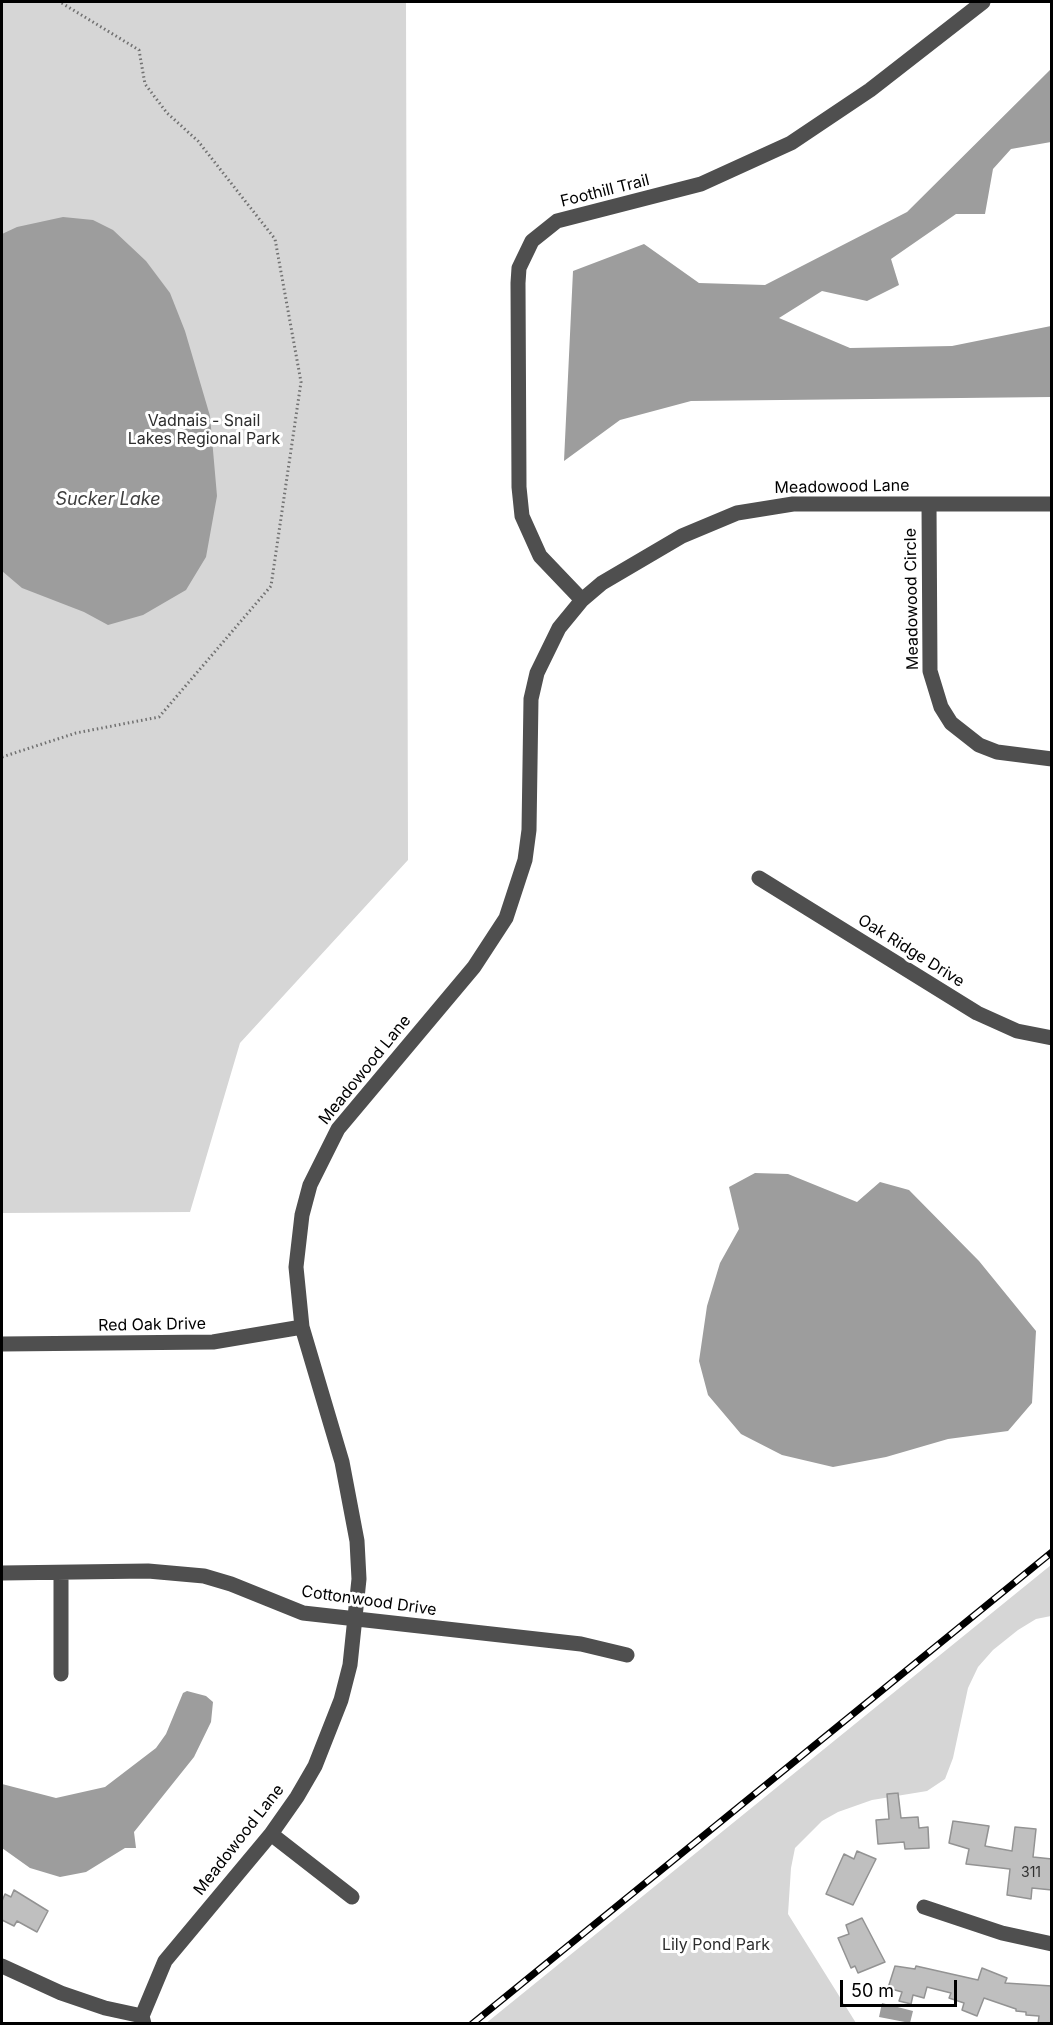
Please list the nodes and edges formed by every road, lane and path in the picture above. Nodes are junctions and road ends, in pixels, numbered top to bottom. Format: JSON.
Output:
{"nodes":[{"id":1,"x":60,"y":2,"type":"edge"},
{"id":2,"x":983,"y":2,"type":"edge"},
{"id":3,"x":929,"y":504,"type":"junction"},
{"id":4,"x":1052,"y":504,"type":"edge"},
{"id":5,"x":582,"y":600,"type":"junction"},
{"id":6,"x":2,"y":757,"type":"edge"},
{"id":7,"x":1052,"y":759,"type":"edge"},
{"id":8,"x":759,"y":878,"type":"dead end"},
{"id":9,"x":1052,"y":1038,"type":"edge"},
{"id":10,"x":302,"y":1327,"type":"junction"},
{"id":11,"x":2,"y":1344,"type":"edge"},
{"id":12,"x":2,"y":1573,"type":"edge"},
{"id":13,"x":61,"y":1573,"type":"junction"},
{"id":14,"x":354,"y":1620,"type":"junction"},
{"id":15,"x":627,"y":1656,"type":"dead end"},
{"id":16,"x":61,"y":1674,"type":"dead end"},
{"id":17,"x":271,"y":1834,"type":"junction"},
{"id":18,"x":352,"y":1898,"type":"dead end"},
{"id":19,"x":924,"y":1907,"type":"dead end"},
{"id":20,"x":1052,"y":1944,"type":"edge"},
{"id":21,"x":2,"y":1966,"type":"edge"},
{"id":22,"x":143,"y":2020,"type":"edge"}],
"edges":[{"from":1,"to":6,"type":"path"},
{"from":2,"to":5,"type":"street","name":"Foothill Trail"},
{"from":3,"to":4,"type":"street","name":"Meadowood Lane"},
{"from":3,"to":5,"type":"street","name":"Meadowood Lane"},
{"from":3,"to":7,"type":"street","name":"Meadowood Circle"},
{"from":5,"to":10,"type":"street","name":"Meadowood Lane"},
{"from":8,"to":9,"type":"street","name":"Oak Ridge Drive"},
{"from":10,"to":11,"type":"street","name":"Red Oak Drive"},
{"from":10,"to":14,"type":"street","name":"Meadowood Lane"},
{"from":12,"to":13,"type":"street","name":"Cottonwood Drive"},
{"from":13,"to":14,"type":"street","name":"Cottonwood Drive"},
{"from":13,"to":16,"type":"street"},
{"from":14,"to":15,"type":"street","name":"Cottonwood Drive"},
{"from":14,"to":17,"type":"street","name":"Meadowood Lane"},
{"from":17,"to":18,"type":"street"},
{"from":17,"to":22,"type":"street","name":"Meadowood Lane"},
{"from":19,"to":20,"type":"street"},
{"from":21,"to":22,"type":"street"}]}
